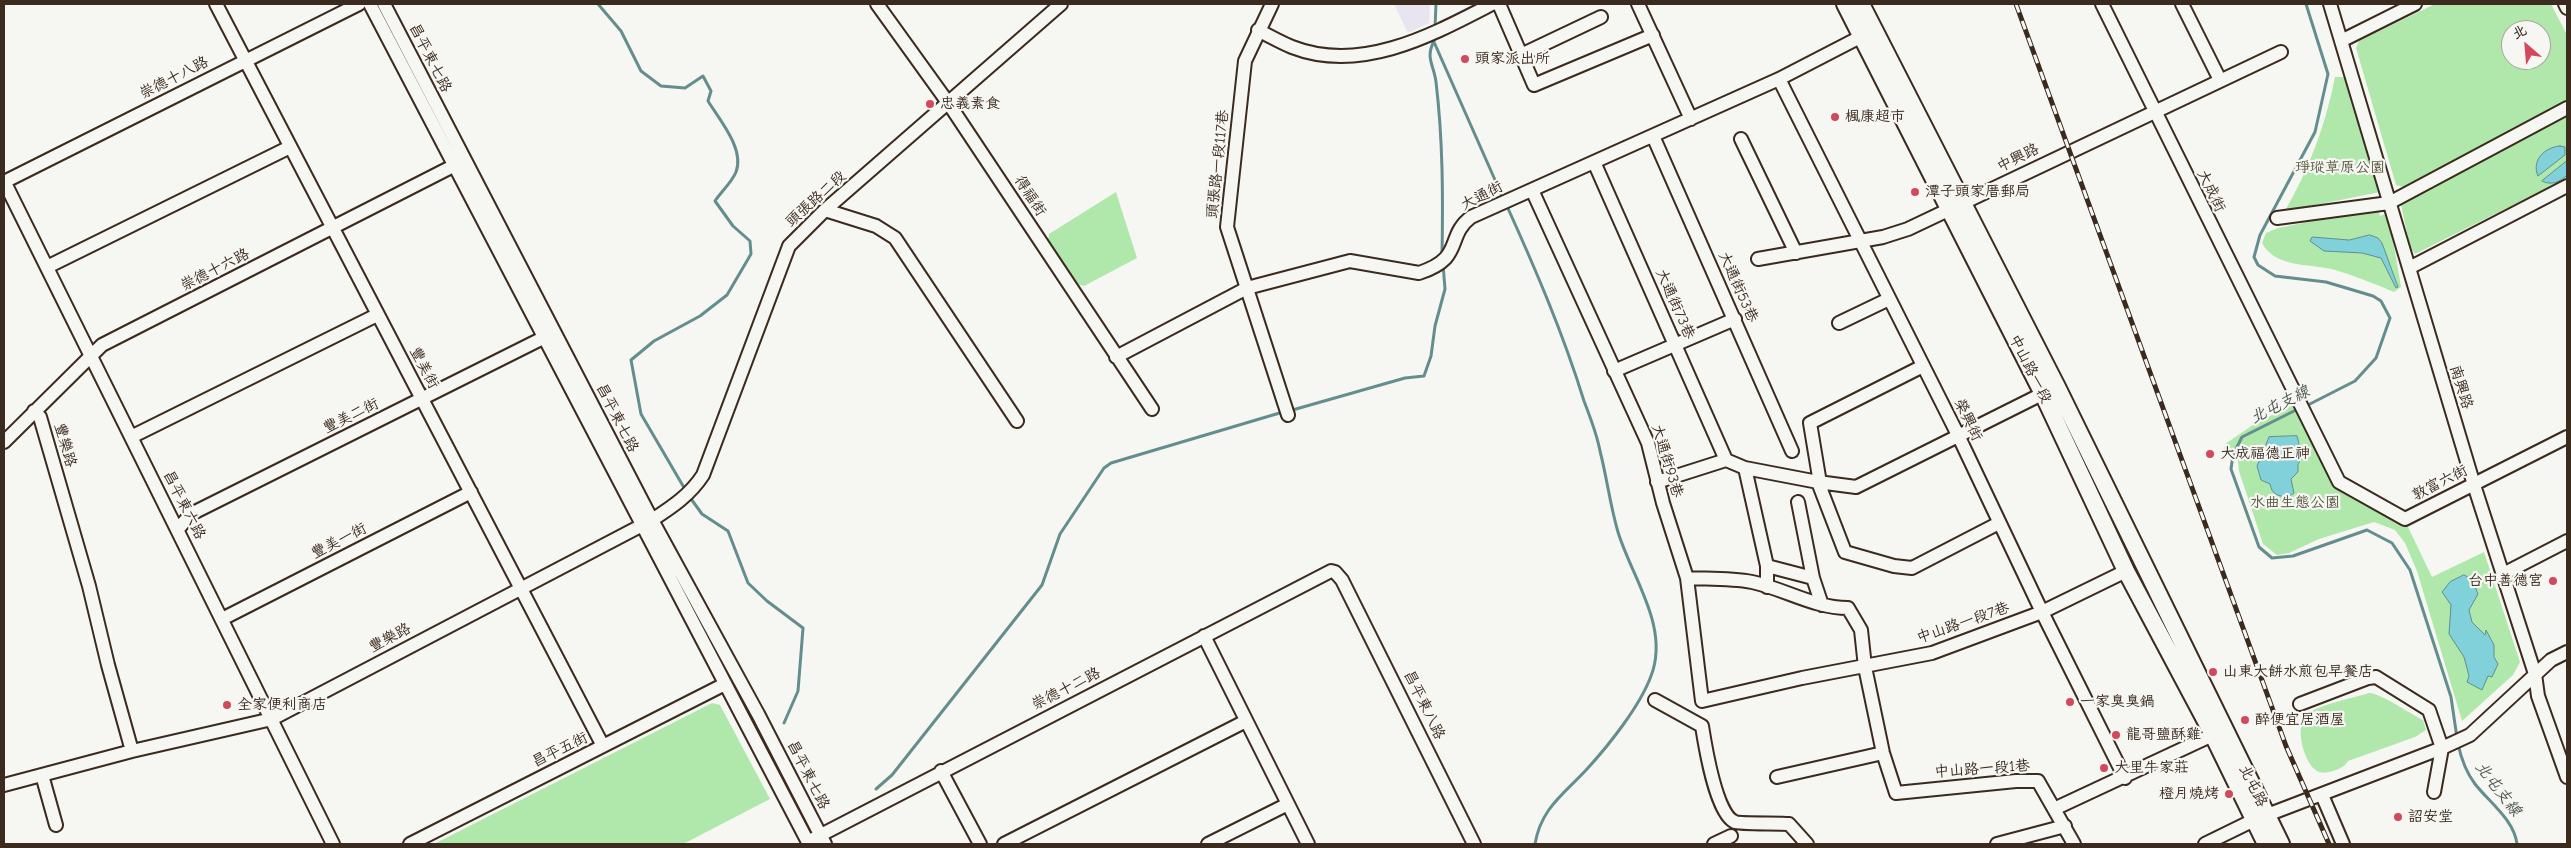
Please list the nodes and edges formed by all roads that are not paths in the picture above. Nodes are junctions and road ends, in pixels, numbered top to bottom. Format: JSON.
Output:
{"nodes":[{"id":1,"x":216,"y":4,"type":"edge"},
{"id":2,"x":359,"y":4,"type":"edge"},
{"id":3,"x":370,"y":4,"type":"edge"},
{"id":4,"x":384,"y":4,"type":"edge"},
{"id":5,"x":877,"y":4,"type":"edge"},
{"id":6,"x":1061,"y":4,"type":"edge"},
{"id":7,"x":1272,"y":4,"type":"edge"},
{"id":8,"x":1492,"y":4,"type":"edge"},
{"id":9,"x":1499,"y":4,"type":"edge"},
{"id":10,"x":1638,"y":4,"type":"edge"},
{"id":11,"x":1845,"y":4,"type":"edge"},
{"id":12,"x":1861,"y":4,"type":"edge"},
{"id":13,"x":2102,"y":4,"type":"edge"},
{"id":14,"x":2182,"y":4,"type":"edge"},
{"id":15,"x":2330,"y":4,"type":"edge"},
{"id":16,"x":2415,"y":4,"type":"edge"},
{"id":17,"x":2565,"y":4,"type":"edge"},
{"id":18,"x":2567,"y":8,"type":"edge"},
{"id":19,"x":1602,"y":17,"type":"dead end"},
{"id":20,"x":1258,"y":30,"type":"junction"},
{"id":21,"x":1868,"y":33,"type":"junction"},
{"id":22,"x":1653,"y":35,"type":"junction"},
{"id":23,"x":2340,"y":41,"type":"junction"},
{"id":24,"x":2281,"y":52,"type":"dead end"},
{"id":25,"x":1521,"y":55,"type":"junction"},
{"id":26,"x":245,"y":60,"type":"junction"},
{"id":27,"x":1780,"y":79,"type":"junction"},
{"id":28,"x":2220,"y":80,"type":"junction"},
{"id":29,"x":949,"y":104,"type":"junction"},
{"id":30,"x":2567,"y":108,"type":"edge"},
{"id":31,"x":2154,"y":110,"type":"junction"},
{"id":32,"x":1691,"y":119,"type":"junction"},
{"id":33,"x":1653,"y":136,"type":"junction"},
{"id":34,"x":1741,"y":139,"type":"dead end"},
{"id":35,"x":290,"y":147,"type":"junction"},
{"id":36,"x":460,"y":162,"type":"junction"},
{"id":37,"x":1594,"y":162,"type":"junction"},
{"id":38,"x":4,"y":181,"type":"edge"},
{"id":39,"x":2567,"y":186,"type":"edge"},
{"id":40,"x":1532,"y":190,"type":"junction"},
{"id":41,"x":1964,"y":203,"type":"junction"},
{"id":42,"x":2390,"y":203,"type":"junction"},
{"id":43,"x":826,"y":210,"type":"junction"},
{"id":44,"x":1949,"y":210,"type":"junction"},
{"id":45,"x":2277,"y":218,"type":"dead end"},
{"id":46,"x":332,"y":229,"type":"junction"},
{"id":47,"x":1860,"y":241,"type":"junction"},
{"id":48,"x":1796,"y":253,"type":"junction"},
{"id":49,"x":1758,"y":260,"type":"dead end"},
{"id":50,"x":47,"y":267,"type":"junction"},
{"id":51,"x":2409,"y":268,"type":"junction"},
{"id":52,"x":1246,"y":288,"type":"junction"},
{"id":53,"x":1889,"y":299,"type":"junction"},
{"id":54,"x":377,"y":315,"type":"junction"},
{"id":55,"x":1735,"y":319,"type":"junction"},
{"id":56,"x":1839,"y":323,"type":"dead end"},
{"id":57,"x":544,"y":338,"type":"junction"},
{"id":58,"x":1676,"y":345,"type":"junction"},
{"id":59,"x":90,"y":354,"type":"junction"},
{"id":60,"x":1116,"y":357,"type":"junction"},
{"id":61,"x":1923,"y":366,"type":"junction"},
{"id":62,"x":1614,"y":371,"type":"junction"},
{"id":63,"x":2050,"y":390,"type":"junction"},
{"id":64,"x":2294,"y":391,"type":"joint"},
{"id":65,"x":422,"y":399,"type":"junction"},
{"id":66,"x":1152,"y":409,"type":"dead end"},
{"id":67,"x":34,"y":411,"type":"junction"},
{"id":68,"x":1288,"y":415,"type":"dead end"},
{"id":69,"x":1017,"y":421,"type":"dead end"},
{"id":70,"x":1958,"y":436,"type":"junction"},
{"id":71,"x":131,"y":437,"type":"junction"},
{"id":72,"x":2567,"y":437,"type":"edge"},
{"id":73,"x":4,"y":442,"type":"edge"},
{"id":74,"x":1792,"y":451,"type":"dead end"},
{"id":75,"x":1726,"y":460,"type":"junction"},
{"id":76,"x":1745,"y":468,"type":"junction"},
{"id":77,"x":1658,"y":482,"type":"junction"},
{"id":78,"x":1819,"y":482,"type":"junction"},
{"id":79,"x":2474,"y":485,"type":"junction"},
{"id":80,"x":471,"y":492,"type":"junction"},
{"id":81,"x":1798,"y":502,"type":"dead end"},
{"id":82,"x":646,"y":522,"type":"junction"},
{"id":83,"x":1999,"y":523,"type":"junction"},
{"id":84,"x":178,"y":529,"type":"junction"},
{"id":85,"x":2567,"y":541,"type":"edge"},
{"id":86,"x":1768,"y":566,"type":"junction"},
{"id":87,"x":2126,"y":571,"type":"junction"},
{"id":88,"x":2503,"y":574,"type":"junction"},
{"id":89,"x":1687,"y":578,"type":"junction"},
{"id":90,"x":1813,"y":578,"type":"junction"},
{"id":91,"x":1342,"y":580,"type":"joint"},
{"id":92,"x":1767,"y":587,"type":"junction"},
{"id":93,"x":521,"y":588,"type":"junction"},
{"id":94,"x":1822,"y":605,"type":"junction"},
{"id":95,"x":2042,"y":612,"type":"junction"},
{"id":96,"x":222,"y":619,"type":"junction"},
{"id":97,"x":1204,"y":636,"type":"junction"},
{"id":98,"x":2567,"y":652,"type":"edge"},
{"id":99,"x":1865,"y":667,"type":"junction"},
{"id":100,"x":2535,"y":674,"type":"junction"},
{"id":101,"x":725,"y":684,"type":"junction"},
{"id":102,"x":1656,"y":700,"type":"dead end"},
{"id":103,"x":1702,"y":701,"type":"joint"},
{"id":104,"x":2300,"y":704,"type":"dead end"},
{"id":105,"x":272,"y":719,"type":"junction"},
{"id":106,"x":1246,"y":721,"type":"junction"},
{"id":107,"x":2219,"y":732,"type":"junction"},
{"id":108,"x":604,"y":746,"type":"junction"},
{"id":109,"x":2442,"y":748,"type":"junction"},
{"id":110,"x":132,"y":751,"type":"junction"},
{"id":111,"x":1884,"y":753,"type":"junction"},
{"id":112,"x":941,"y":771,"type":"junction"},
{"id":113,"x":42,"y":775,"type":"junction"},
{"id":114,"x":1777,"y":777,"type":"dead end"},
{"id":115,"x":2567,"y":777,"type":"edge"},
{"id":116,"x":2124,"y":778,"type":"junction"},
{"id":117,"x":4,"y":784,"type":"edge"},
{"id":118,"x":2434,"y":792,"type":"dead end"},
{"id":119,"x":2322,"y":795,"type":"junction"},
{"id":120,"x":1288,"y":804,"type":"junction"},
{"id":121,"x":2054,"y":809,"type":"junction"},
{"id":122,"x":2260,"y":817,"type":"junction"},
{"id":123,"x":56,"y":825,"type":"dead end"},
{"id":124,"x":2066,"y":826,"type":"junction"},
{"id":125,"x":1731,"y":836,"type":"dead end"},
{"id":126,"x":822,"y":840,"type":"edge"},
{"id":127,"x":2220,"y":841,"type":"edge"},
{"id":128,"x":806,"y":843,"type":"edge"},
{"id":129,"x":333,"y":844,"type":"edge"},
{"id":130,"x":410,"y":844,"type":"edge"},
{"id":131,"x":980,"y":844,"type":"edge"},
{"id":132,"x":1004,"y":844,"type":"edge"},
{"id":133,"x":1208,"y":844,"type":"edge"},
{"id":134,"x":1308,"y":844,"type":"edge"},
{"id":135,"x":1474,"y":844,"type":"edge"},
{"id":136,"x":1714,"y":844,"type":"edge"},
{"id":137,"x":1807,"y":844,"type":"edge"},
{"id":138,"x":1996,"y":844,"type":"edge"},
{"id":139,"x":2074,"y":844,"type":"edge"},
{"id":140,"x":2205,"y":844,"type":"edge"},
{"id":141,"x":2266,"y":844,"type":"edge"},
{"id":142,"x":2281,"y":844,"type":"edge"},
{"id":143,"x":2343,"y":844,"type":"edge"}],
"edges":[{"from":1,"to":26,"type":"street","name":"豐美街"},
{"from":2,"to":26,"type":"street","name":"崇德十八路"},
{"from":3,"to":36,"type":"street","name":"昌平東七路"},
{"from":4,"to":36,"type":"street","name":"昌平東七路"},
{"from":5,"to":29,"type":"street","name":"得福街"},
{"from":6,"to":29,"type":"street","name":"頭張路二段"},
{"from":7,"to":20,"type":"street","name":"頭張路一段117巷"},
{"from":8,"to":20,"type":"street"},
{"from":9,"to":25,"type":"street"},
{"from":10,"to":22,"type":"street"},
{"from":11,"to":21,"type":"main road","name":"中山路一段"},
{"from":12,"to":21,"type":"main road","name":"中山路一段"},
{"from":13,"to":31,"type":"street","name":"大成街"},
{"from":14,"to":28,"type":"street"},
{"from":15,"to":23,"type":"street","name":"南興路"},
{"from":16,"to":23,"type":"street"},
{"from":17,"to":18,"type":"street"},
{"from":19,"to":25,"type":"street"},
{"from":20,"to":52,"type":"street","name":"頭張路一段117巷"},
{"from":21,"to":27,"type":"street","name":"大通街"},
{"from":21,"to":41,"type":"main road","name":"中山路一段"},
{"from":21,"to":44,"type":"main road","name":"中山路一段"},
{"from":22,"to":25,"type":"street"},
{"from":22,"to":32,"type":"street"},
{"from":23,"to":42,"type":"street","name":"南興路"},
{"from":24,"to":28,"type":"street","name":"中興路"},
{"from":26,"to":35,"type":"street","name":"豐美街"},
{"from":26,"to":38,"type":"street","name":"崇德十八路"},
{"from":27,"to":32,"type":"street","name":"大通街"},
{"from":27,"to":47,"type":"street","name":"榮興街"},
{"from":28,"to":31,"type":"street","name":"中興路"},
{"from":29,"to":43,"type":"street","name":"頭張路二段"},
{"from":29,"to":60,"type":"street","name":"得福街"},
{"from":30,"to":42,"type":"street"},
{"from":31,"to":41,"type":"street","name":"中興路"},
{"from":31,"to":64,"type":"street","name":"大成街"},
{"from":32,"to":33,"type":"street","name":"大通街"},
{"from":33,"to":37,"type":"street","name":"大通街"},
{"from":33,"to":55,"type":"street","name":"大通街53巷"},
{"from":34,"to":48,"type":"street"},
{"from":35,"to":46,"type":"street","name":"豐美街"},
{"from":35,"to":50,"type":"street"},
{"from":36,"to":46,"type":"street","name":"崇德十六路"},
{"from":36,"to":57,"type":"street","name":"昌平東七路"},
{"from":36,"to":82,"type":"street","name":"昌平東七路"},
{"from":37,"to":40,"type":"street","name":"大通街"},
{"from":37,"to":58,"type":"street","name":"大通街73巷"},
{"from":38,"to":50,"type":"street","name":"昌平東六路"},
{"from":39,"to":51,"type":"street"},
{"from":40,"to":52,"type":"street","name":"大通街"},
{"from":40,"to":62,"type":"street","name":"大通街93巷"},
{"from":41,"to":44,"type":"street","name":"中興路"},
{"from":41,"to":63,"type":"main road","name":"中山路一段"},
{"from":42,"to":45,"type":"street"},
{"from":42,"to":51,"type":"street","name":"南興路"},
{"from":43,"to":69,"type":"street"},
{"from":43,"to":82,"type":"street","name":"頭張路二段"},
{"from":44,"to":47,"type":"street","name":"中興路"},
{"from":44,"to":63,"type":"main road","name":"中山路一段"},
{"from":46,"to":54,"type":"street","name":"豐美街"},
{"from":46,"to":59,"type":"street","name":"崇德十六路"},
{"from":47,"to":48,"type":"street","name":"中興路"},
{"from":47,"to":53,"type":"street","name":"榮興街"},
{"from":48,"to":49,"type":"street","name":"中興路"},
{"from":50,"to":59,"type":"street","name":"昌平東六路"},
{"from":51,"to":79,"type":"street","name":"南興路"},
{"from":52,"to":60,"type":"street","name":"大通街"},
{"from":52,"to":68,"type":"street","name":"頭張路一段117巷"},
{"from":53,"to":56,"type":"street"},
{"from":53,"to":61,"type":"street","name":"榮興街"},
{"from":54,"to":65,"type":"street","name":"豐美街"},
{"from":54,"to":71,"type":"street"},
{"from":55,"to":58,"type":"street"},
{"from":55,"to":74,"type":"street","name":"大通街53巷"},
{"from":57,"to":65,"type":"street","name":"豐美二街"},
{"from":57,"to":82,"type":"street","name":"昌平東七路"},
{"from":58,"to":62,"type":"street"},
{"from":58,"to":75,"type":"street","name":"大通街73巷"},
{"from":59,"to":67,"type":"street","name":"崇德十六路"},
{"from":59,"to":71,"type":"street","name":"昌平東六路"},
{"from":60,"to":66,"type":"street","name":"得福街"},
{"from":61,"to":70,"type":"street","name":"榮興街"},
{"from":61,"to":78,"type":"street"},
{"from":62,"to":77,"type":"street","name":"大通街93巷"},
{"from":63,"to":70,"type":"street"},
{"from":63,"to":87,"type":"main road","name":"中山路一段"},
{"from":63,"to":107,"type":"main road","name":"中山路一段"},
{"from":64,"to":79,"type":"street","name":"敦富六街"},
{"from":65,"to":80,"type":"street","name":"豐美街"},
{"from":65,"to":84,"type":"street","name":"豐美二街"},
{"from":67,"to":73,"type":"street","name":"崇德十六路"},
{"from":67,"to":110,"type":"street","name":"豐樂路"},
{"from":70,"to":78,"type":"street"},
{"from":70,"to":83,"type":"street","name":"榮興街"},
{"from":71,"to":84,"type":"street","name":"昌平東六路"},
{"from":72,"to":79,"type":"street","name":"敦富六街"},
{"from":75,"to":76,"type":"street"},
{"from":75,"to":77,"type":"street"},
{"from":76,"to":78,"type":"street"},
{"from":76,"to":86,"type":"street"},
{"from":77,"to":89,"type":"street","name":"大通街93巷"},
{"from":78,"to":83,"type":"street"},
{"from":79,"to":88,"type":"street","name":"南興路"},
{"from":80,"to":93,"type":"street","name":"豐美街"},
{"from":80,"to":96,"type":"street","name":"豐美一街"},
{"from":81,"to":90,"type":"street"},
{"from":82,"to":93,"type":"street","name":"豐樂路"},
{"from":82,"to":101,"type":"street","name":"昌平東七路"},
{"from":82,"to":126,"type":"street","name":"昌平東七路"},
{"from":83,"to":95,"type":"street","name":"榮興街"},
{"from":84,"to":96,"type":"street","name":"昌平東六路"},
{"from":85,"to":88,"type":"street"},
{"from":86,"to":90,"type":"street"},
{"from":86,"to":92,"type":"street"},
{"from":87,"to":95,"type":"street","name":"中山路一段7巷"},
{"from":87,"to":107,"type":"main road","name":"中山路一段"},
{"from":88,"to":100,"type":"street","name":"南興路"},
{"from":89,"to":92,"type":"street"},
{"from":89,"to":103,"type":"street","name":"大通街93巷"},
{"from":90,"to":94,"type":"street"},
{"from":91,"to":97,"type":"street","name":"崇德十二路"},
{"from":91,"to":135,"type":"street","name":"昌平東八路"},
{"from":92,"to":94,"type":"street"},
{"from":93,"to":105,"type":"street","name":"豐樂路"},
{"from":93,"to":108,"type":"street","name":"豐美街"},
{"from":94,"to":99,"type":"street","name":"中山路一段1巷"},
{"from":95,"to":99,"type":"street","name":"中山路一段7巷"},
{"from":95,"to":116,"type":"street","name":"榮興街"},
{"from":96,"to":105,"type":"street","name":"昌平東六路"},
{"from":97,"to":106,"type":"street"},
{"from":97,"to":112,"type":"street","name":"崇德十二路"},
{"from":98,"to":100,"type":"street"},
{"from":99,"to":103,"type":"street","name":"中山路一段7巷"},
{"from":99,"to":111,"type":"street","name":"中山路一段1巷"},
{"from":100,"to":109,"type":"street"},
{"from":100,"to":115,"type":"street","name":"南興路"},
{"from":101,"to":108,"type":"street","name":"昌平五街"},
{"from":101,"to":128,"type":"street","name":"昌平東七路"},
{"from":102,"to":137,"type":"street"},
{"from":104,"to":109,"type":"street"},
{"from":105,"to":110,"type":"street","name":"豐樂路"},
{"from":105,"to":129,"type":"street","name":"昌平東六路"},
{"from":106,"to":120,"type":"street"},
{"from":106,"to":132,"type":"street"},
{"from":107,"to":116,"type":"street"},
{"from":107,"to":122,"type":"main road","name":"北屯路"},
{"from":108,"to":130,"type":"street","name":"昌平五街"},
{"from":109,"to":118,"type":"street"},
{"from":109,"to":119,"type":"street"},
{"from":110,"to":113,"type":"street","name":"豐樂路"},
{"from":111,"to":114,"type":"street"},
{"from":111,"to":121,"type":"street","name":"中山路一段1巷"},
{"from":112,"to":126,"type":"street","name":"崇德十二路"},
{"from":112,"to":131,"type":"street"},
{"from":113,"to":117,"type":"street","name":"豐樂路"},
{"from":113,"to":123,"type":"street"},
{"from":116,"to":121,"type":"street"},
{"from":119,"to":122,"type":"street"},
{"from":119,"to":143,"type":"street"},
{"from":120,"to":133,"type":"street"},
{"from":120,"to":134,"type":"street"},
{"from":121,"to":124,"type":"street"},
{"from":122,"to":127,"type":"street"},
{"from":122,"to":141,"type":"main road","name":"北屯路"},
{"from":122,"to":142,"type":"main road","name":"北屯路"},
{"from":124,"to":138,"type":"street"},
{"from":124,"to":139,"type":"street"},
{"from":125,"to":136,"type":"street"},
{"from":126,"to":128,"type":"street","name":"崇德十二路"},
{"from":127,"to":140,"type":"street"}]}
